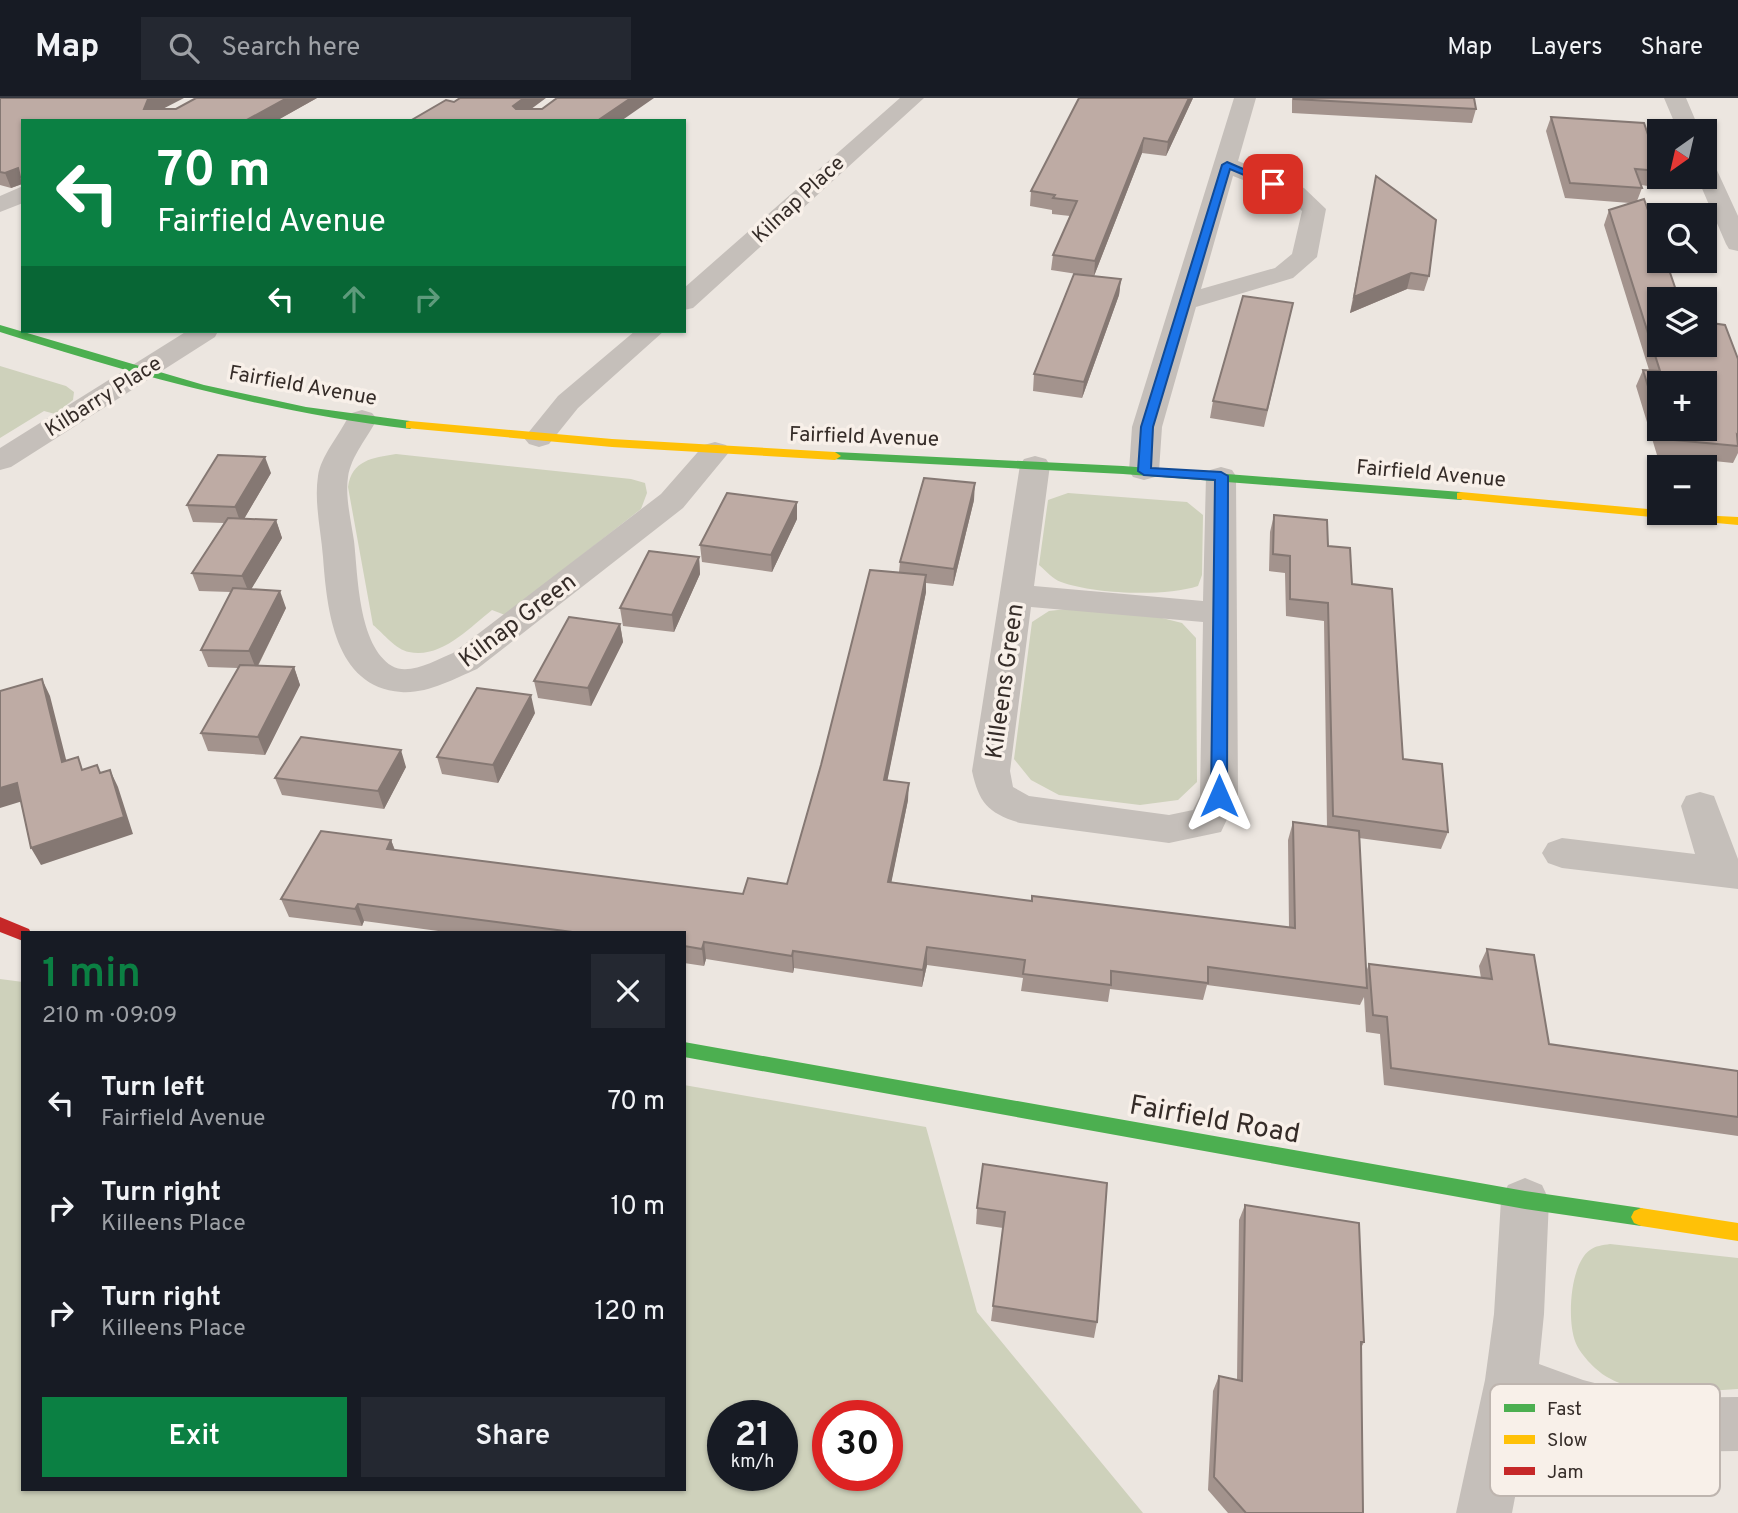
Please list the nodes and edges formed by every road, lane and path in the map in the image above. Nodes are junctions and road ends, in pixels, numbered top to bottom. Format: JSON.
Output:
{"nodes":[{"id":1,"x":913,"y":98,"type":"edge"},
{"id":2,"x":1245,"y":98,"type":"edge"},
{"id":3,"x":1675,"y":98,"type":"edge"},
{"id":4,"x":1684,"y":119,"type":"edge"},
{"id":5,"x":1227,"y":165,"type":"junction"},
{"id":6,"x":1714,"y":189,"type":"edge"},
{"id":7,"x":21,"y":194,"type":"edge"},
{"id":8,"x":0,"y":205,"type":"edge"},
{"id":9,"x":1738,"y":244,"type":"edge"},
{"id":10,"x":686,"y":300,"type":"edge"},
{"id":11,"x":1184,"y":302,"type":"junction"},
{"id":12,"x":0,"y":328,"type":"edge"},
{"id":13,"x":202,"y":333,"type":"edge"},
{"id":14,"x":649,"y":333,"type":"edge"},
{"id":15,"x":140,"y":373,"type":"junction"},
{"id":16,"x":362,"y":419,"type":"junction"},
{"id":17,"x":538,"y":438,"type":"junction"},
{"id":18,"x":715,"y":450,"type":"junction"},
{"id":19,"x":0,"y":461,"type":"edge"},
{"id":20,"x":1035,"y":464,"type":"junction"},
{"id":21,"x":1144,"y":471,"type":"junction"},
{"id":22,"x":1221,"y":476,"type":"junction"},
{"id":23,"x":1738,"y":521,"type":"edge"},
{"id":24,"x":1016,"y":595,"type":"junction"},
{"id":25,"x":1220,"y":613,"type":"junction"},
{"id":26,"x":1700,"y":806,"type":"dead end"},
{"id":27,"x":1562,"y":853,"type":"dead end"},
{"id":28,"x":1729,"y":873,"type":"edge"},
{"id":29,"x":0,"y":924,"type":"edge"},
{"id":30,"x":21,"y":934,"type":"edge"},
{"id":31,"x":686,"y":1049,"type":"edge"},
{"id":32,"x":1525,"y":1200,"type":"junction"},
{"id":33,"x":1738,"y":1232,"type":"edge"},
{"id":34,"x":1511,"y":1380,"type":"junction"},
{"id":35,"x":1510,"y":1384,"type":"edge"},
{"id":36,"x":1522,"y":1384,"type":"edge"},
{"id":37,"x":1720,"y":1424,"type":"edge"},
{"id":38,"x":1738,"y":1424,"type":"edge"},
{"id":39,"x":1490,"y":1483,"type":"edge"},
{"id":40,"x":1484,"y":1513,"type":"edge"}],
"edges":[{"from":1,"to":10,"type":"street","name":"Kilnap Place"},
{"from":2,"to":5,"type":"street"},
{"from":3,"to":4,"type":"street"},
{"from":5,"to":11,"type":"street"},
{"from":5,"to":11,"type":"street"},
{"from":6,"to":9,"type":"street"},
{"from":7,"to":8,"type":"street"},
{"from":11,"to":21,"type":"street"},
{"from":12,"to":15,"type":"street","name":"Fairfield Avenue"},
{"from":13,"to":15,"type":"street","name":"Kilbarry Place"},
{"from":14,"to":17,"type":"street"},
{"from":15,"to":16,"type":"street","name":"Fairfield Avenue"},
{"from":15,"to":19,"type":"street","name":"Kilbarry Place"},
{"from":16,"to":17,"type":"street","name":"Fairfield Avenue"},
{"from":16,"to":18,"type":"street","name":"Kilnap Green"},
{"from":17,"to":18,"type":"street","name":"Fairfield Avenue"},
{"from":18,"to":20,"type":"street","name":"Fairfield Avenue"},
{"from":20,"to":21,"type":"street","name":"Fairfield Avenue"},
{"from":20,"to":24,"type":"street","name":"Killeens Green"},
{"from":21,"to":22,"type":"street","name":"Fairfield Avenue"},
{"from":22,"to":23,"type":"street","name":"Fairfield Avenue"},
{"from":22,"to":25,"type":"street","name":"Killeens Green"},
{"from":24,"to":25,"type":"street"},
{"from":24,"to":25,"type":"street","name":"Killeens Green"},
{"from":26,"to":28,"type":"street"},
{"from":27,"to":28,"type":"street"},
{"from":29,"to":30,"type":"street"},
{"from":31,"to":32,"type":"street","name":"Fairfield Road"},
{"from":32,"to":33,"type":"street","name":"Fairfield Road"},
{"from":32,"to":34,"type":"street"},
{"from":34,"to":35,"type":"street"},
{"from":34,"to":36,"type":"street"},
{"from":37,"to":38,"type":"street"},
{"from":39,"to":40,"type":"street"}]}
